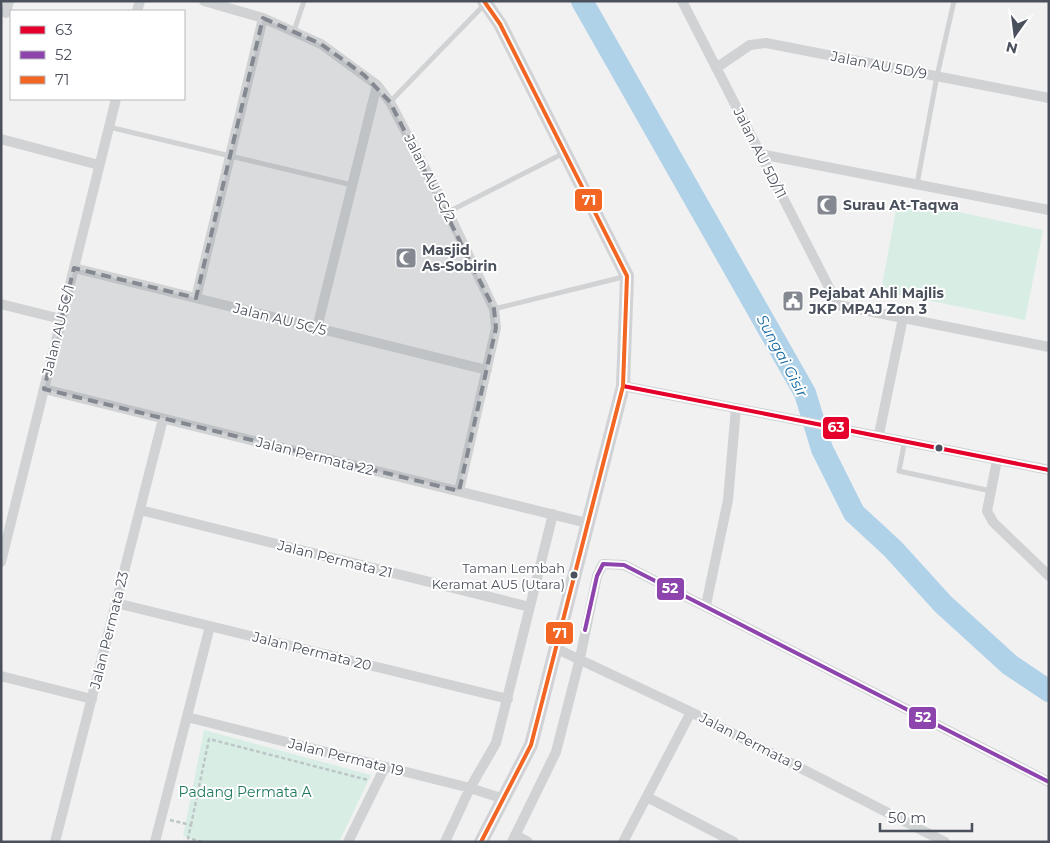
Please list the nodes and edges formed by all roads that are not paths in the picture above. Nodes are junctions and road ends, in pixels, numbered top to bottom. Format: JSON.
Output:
{"nodes":[{"id":1,"x":9,"y":1,"type":"edge"},
{"id":2,"x":204,"y":1,"type":"edge"},
{"id":3,"x":304,"y":1,"type":"edge"},
{"id":4,"x":682,"y":1,"type":"edge"},
{"id":5,"x":954,"y":1,"type":"edge"},
{"id":6,"x":485,"y":2,"type":"edge"},
{"id":7,"x":6,"y":13,"type":"edge"},
{"id":8,"x":264,"y":18,"type":"junction"},
{"id":9,"x":294,"y":31,"type":"junction"},
{"id":10,"x":716,"y":68,"type":"junction"},
{"id":11,"x":937,"y":76,"type":"junction"},
{"id":12,"x":377,"y":85,"type":"junction"},
{"id":13,"x":1049,"y":98,"type":"edge"},
{"id":14,"x":116,"y":100,"type":"edge"},
{"id":15,"x":390,"y":102,"type":"junction"},
{"id":16,"x":109,"y":127,"type":"junction"},
{"id":17,"x":1,"y":139,"type":"edge"},
{"id":18,"x":565,"y":152,"type":"junction"},
{"id":19,"x":230,"y":154,"type":"junction"},
{"id":20,"x":760,"y":154,"type":"junction"},
{"id":21,"x":99,"y":165,"type":"junction"},
{"id":22,"x":352,"y":185,"type":"junction"},
{"id":23,"x":917,"y":185,"type":"junction"},
{"id":24,"x":1049,"y":210,"type":"edge"},
{"id":25,"x":448,"y":212,"type":"junction"},
{"id":26,"x":74,"y":268,"type":"junction"},
{"id":27,"x":628,"y":276,"type":"junction"},
{"id":28,"x":196,"y":298,"type":"junction"},
{"id":29,"x":1,"y":304,"type":"edge"},
{"id":30,"x":494,"y":309,"type":"junction"},
{"id":31,"x":903,"y":318,"type":"junction"},
{"id":32,"x":61,"y":319,"type":"junction"},
{"id":33,"x":317,"y":328,"type":"junction"},
{"id":34,"x":1049,"y":347,"type":"edge"},
{"id":35,"x":487,"y":370,"type":"junction"},
{"id":36,"x":623,"y":386,"type":"junction"},
{"id":37,"x":44,"y":389,"type":"junction"},
{"id":38,"x":736,"y":408,"type":"junction"},
{"id":39,"x":163,"y":419,"type":"junction"},
{"id":40,"x":879,"y":434,"type":"junction"},
{"id":41,"x":906,"y":440,"type":"junction"},
{"id":42,"x":997,"y":460,"type":"junction"},
{"id":43,"x":1049,"y":470,"type":"edge"},
{"id":44,"x":459,"y":491,"type":"junction"},
{"id":45,"x":991,"y":491,"type":"junction"},
{"id":46,"x":140,"y":510,"type":"junction"},
{"id":47,"x":553,"y":514,"type":"junction"},
{"id":48,"x":587,"y":523,"type":"junction"},
{"id":49,"x":3,"y":545,"type":"edge"},
{"id":50,"x":1,"y":562,"type":"edge"},
{"id":51,"x":1049,"y":576,"type":"edge"},
{"id":52,"x":116,"y":603,"type":"junction"},
{"id":53,"x":706,"y":605,"type":"junction"},
{"id":54,"x":530,"y":607,"type":"junction"},
{"id":55,"x":210,"y":626,"type":"junction"},
{"id":56,"x":555,"y":648,"type":"junction"},
{"id":57,"x":580,"y":658,"type":"junction"},
{"id":58,"x":1,"y":676,"type":"edge"},
{"id":59,"x":92,"y":699,"type":"junction"},
{"id":60,"x":508,"y":699,"type":"junction"},
{"id":61,"x":691,"y":712,"type":"junction"},
{"id":62,"x":187,"y":717,"type":"junction"},
{"id":63,"x":385,"y":767,"type":"junction"},
{"id":64,"x":1049,"y":782,"type":"edge"},
{"id":65,"x":470,"y":788,"type":"junction"},
{"id":66,"x":647,"y":797,"type":"junction"},
{"id":67,"x":504,"y":799,"type":"junction"},
{"id":68,"x":513,"y":838,"type":"edge"},
{"id":69,"x":55,"y":842,"type":"edge"},
{"id":70,"x":155,"y":842,"type":"edge"},
{"id":71,"x":348,"y":842,"type":"edge"},
{"id":72,"x":445,"y":842,"type":"edge"},
{"id":73,"x":481,"y":842,"type":"edge"},
{"id":74,"x":528,"y":842,"type":"edge"},
{"id":75,"x":623,"y":842,"type":"edge"},
{"id":76,"x":734,"y":842,"type":"edge"},
{"id":77,"x":945,"y":842,"type":"edge"}],
"edges":[{"from":1,"to":7,"type":"street"},
{"from":2,"to":8,"type":"street","name":"Jalan AU 5C/2"},
{"from":3,"to":9,"type":"lane"},
{"from":4,"to":10,"type":"street","name":"Jalan AU 5D/11"},
{"from":5,"to":11,"type":"lane"},
{"from":6,"to":15,"type":"lane"},
{"from":6,"to":18,"type":"main road"},
{"from":8,"to":9,"type":"street","name":"Jalan AU 5C/2"},
{"from":8,"to":19,"type":"street"},
{"from":9,"to":12,"type":"street","name":"Jalan AU 5C/2"},
{"from":10,"to":11,"type":"street","name":"Jalan AU 5D/9"},
{"from":10,"to":20,"type":"street","name":"Jalan AU 5D/11"},
{"from":11,"to":13,"type":"street","name":"Jalan AU 5D/9"},
{"from":11,"to":23,"type":"lane"},
{"from":12,"to":15,"type":"street","name":"Jalan AU 5C/2"},
{"from":12,"to":22,"type":"street"},
{"from":14,"to":16,"type":"street","name":"Jalan AU 5C/1"},
{"from":15,"to":25,"type":"street","name":"Jalan AU 5C/2"},
{"from":16,"to":19,"type":"lane"},
{"from":16,"to":21,"type":"street","name":"Jalan AU 5C/1"},
{"from":17,"to":21,"type":"street"},
{"from":18,"to":25,"type":"lane"},
{"from":18,"to":27,"type":"main road"},
{"from":19,"to":22,"type":"lane"},
{"from":19,"to":28,"type":"street"},
{"from":20,"to":23,"type":"street"},
{"from":20,"to":31,"type":"street","name":"Jalan AU 5D/11"},
{"from":21,"to":26,"type":"street","name":"Jalan AU 5C/1"},
{"from":22,"to":33,"type":"street"},
{"from":23,"to":24,"type":"street"},
{"from":25,"to":30,"type":"street","name":"Jalan AU 5C/2"},
{"from":26,"to":28,"type":"street","name":"Jalan AU 5C/5"},
{"from":26,"to":32,"type":"street","name":"Jalan AU 5C/1"},
{"from":27,"to":30,"type":"lane"},
{"from":27,"to":36,"type":"main road"},
{"from":28,"to":33,"type":"street","name":"Jalan AU 5C/5"},
{"from":29,"to":32,"type":"street"},
{"from":30,"to":35,"type":"street","name":"Jalan AU 5C/2"},
{"from":31,"to":34,"type":"street"},
{"from":31,"to":40,"type":"street"},
{"from":32,"to":37,"type":"street","name":"Jalan AU 5C/1"},
{"from":33,"to":35,"type":"street","name":"Jalan AU 5C/5"},
{"from":35,"to":44,"type":"street","name":"Jalan AU 5C/2"},
{"from":36,"to":38,"type":"street"},
{"from":36,"to":48,"type":"main road"},
{"from":37,"to":39,"type":"street","name":"Jalan Permata 22"},
{"from":37,"to":49,"type":"street","name":"Jalan AU 5C/1"},
{"from":38,"to":40,"type":"street"},
{"from":38,"to":53,"type":"street"},
{"from":39,"to":44,"type":"street","name":"Jalan Permata 22"},
{"from":39,"to":46,"type":"street","name":"Jalan Permata 23"},
{"from":40,"to":41,"type":"street"},
{"from":41,"to":42,"type":"street"},
{"from":41,"to":45,"type":"lane"},
{"from":42,"to":43,"type":"street"},
{"from":42,"to":45,"type":"street"},
{"from":44,"to":47,"type":"street","name":"Jalan Permata 22"},
{"from":45,"to":51,"type":"street"},
{"from":46,"to":52,"type":"street","name":"Jalan Permata 23"},
{"from":46,"to":54,"type":"street","name":"Jalan Permata 21"},
{"from":47,"to":48,"type":"street","name":"Jalan Permata 22"},
{"from":47,"to":54,"type":"street"},
{"from":48,"to":56,"type":"main road"},
{"from":49,"to":50,"type":"street","name":"Jalan AU 5C/1"},
{"from":52,"to":55,"type":"street","name":"Jalan Permata 20"},
{"from":52,"to":59,"type":"street","name":"Jalan Permata 23"},
{"from":53,"to":57,"type":"street"},
{"from":53,"to":64,"type":"street"},
{"from":54,"to":60,"type":"street"},
{"from":55,"to":60,"type":"street","name":"Jalan Permata 20"},
{"from":55,"to":62,"type":"street"},
{"from":56,"to":57,"type":"street","name":"Jalan Permata 9"},
{"from":56,"to":67,"type":"main road"},
{"from":57,"to":61,"type":"street","name":"Jalan Permata 9"},
{"from":57,"to":68,"type":"street"},
{"from":58,"to":59,"type":"street"},
{"from":59,"to":69,"type":"street","name":"Jalan Permata 23"},
{"from":60,"to":65,"type":"street"},
{"from":61,"to":66,"type":"street"},
{"from":61,"to":77,"type":"street","name":"Jalan Permata 9"},
{"from":62,"to":63,"type":"street","name":"Jalan Permata 19"},
{"from":62,"to":70,"type":"street"},
{"from":63,"to":65,"type":"street","name":"Jalan Permata 19"},
{"from":63,"to":71,"type":"street"},
{"from":65,"to":67,"type":"street","name":"Jalan Permata 19"},
{"from":65,"to":72,"type":"street"},
{"from":66,"to":75,"type":"street"},
{"from":66,"to":76,"type":"street"},
{"from":67,"to":73,"type":"main road"},
{"from":68,"to":74,"type":"street"}]}
